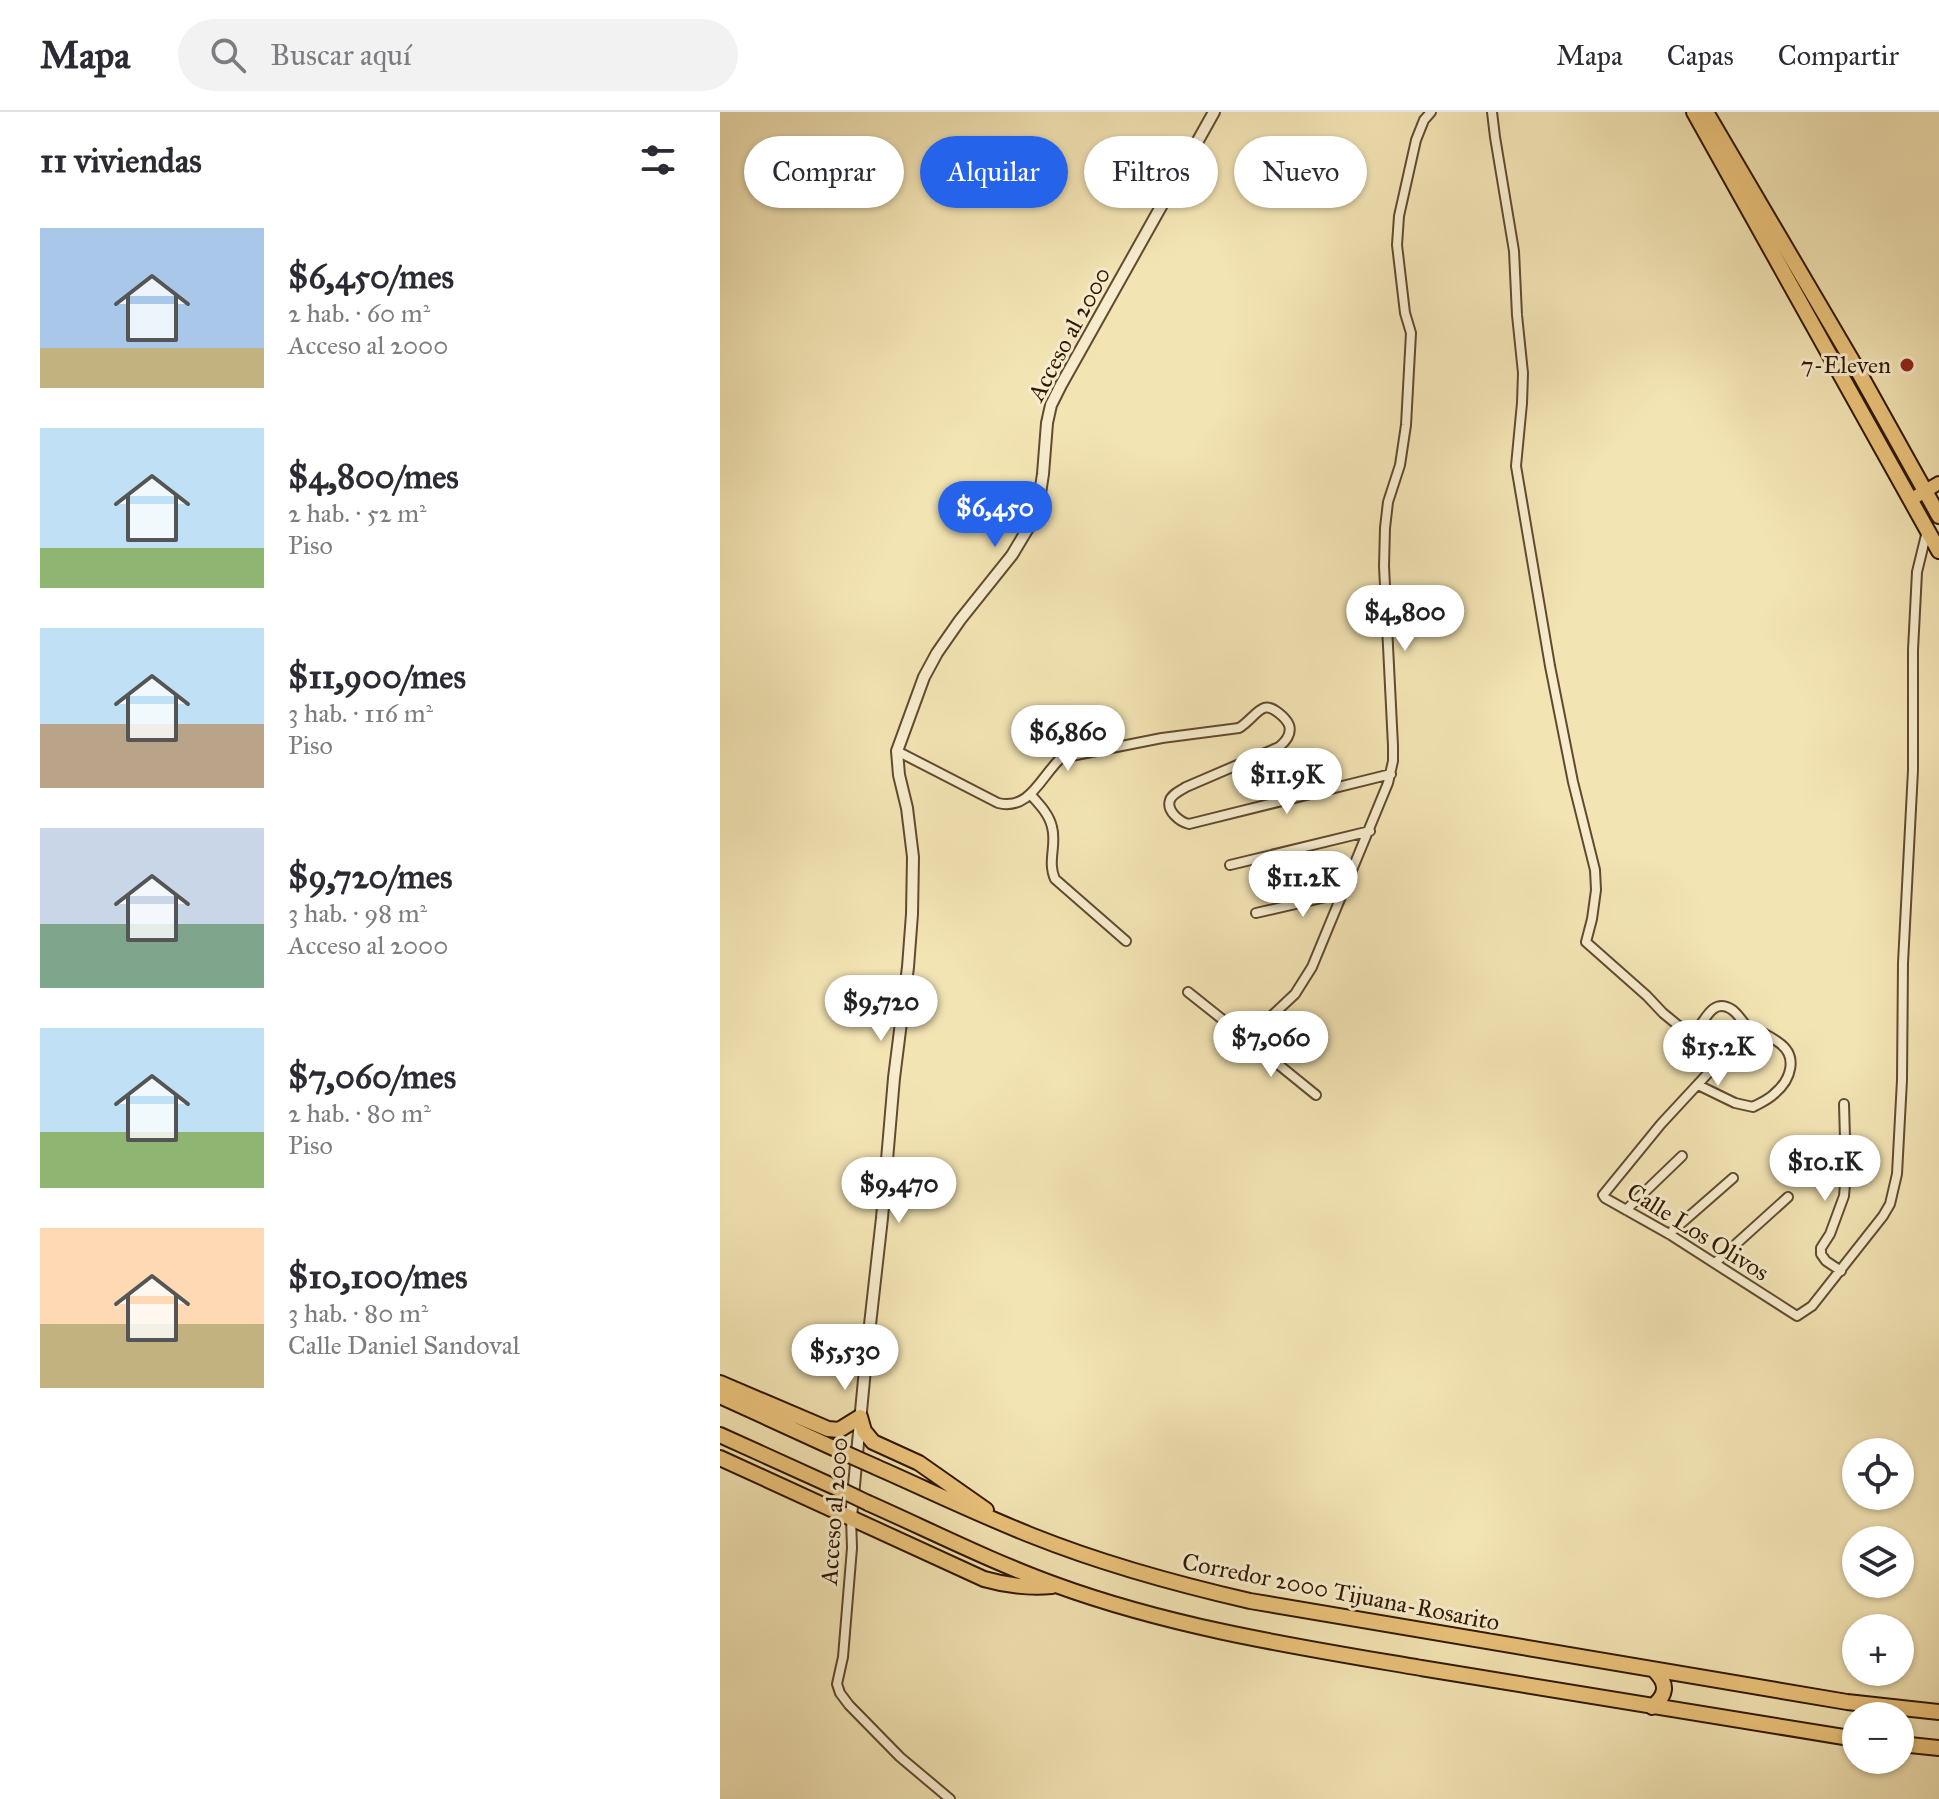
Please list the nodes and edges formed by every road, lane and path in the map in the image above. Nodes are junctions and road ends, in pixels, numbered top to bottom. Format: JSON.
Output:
{"nodes":[{"id":1,"x":1214,"y":112,"type":"edge"},
{"id":2,"x":1431,"y":112,"type":"edge"},
{"id":3,"x":1492,"y":112,"type":"edge"},
{"id":4,"x":1694,"y":112,"type":"edge"},
{"id":5,"x":1706,"y":112,"type":"edge"},
{"id":6,"x":1939,"y":483,"type":"edge"},
{"id":7,"x":1925,"y":491,"type":"junction"},
{"id":8,"x":1910,"y":500,"type":"junction"},
{"id":9,"x":1937,"y":509,"type":"edge"},
{"id":10,"x":1919,"y":516,"type":"junction"},
{"id":11,"x":1927,"y":530,"type":"junction"},
{"id":12,"x":1939,"y":551,"type":"edge"},
{"id":13,"x":897,"y":751,"type":"junction"},
{"id":14,"x":1391,"y":774,"type":"junction"},
{"id":15,"x":1030,"y":794,"type":"junction"},
{"id":16,"x":1370,"y":831,"type":"junction"},
{"id":17,"x":1230,"y":865,"type":"dead end"},
{"id":18,"x":1343,"y":893,"type":"junction"},
{"id":19,"x":1256,"y":913,"type":"dead end"},
{"id":20,"x":1126,"y":941,"type":"dead end"},
{"id":21,"x":1188,"y":992,"type":"dead end"},
{"id":22,"x":1749,"y":1029,"type":"junction"},
{"id":23,"x":1247,"y":1039,"type":"junction"},
{"id":24,"x":1698,"y":1085,"type":"junction"},
{"id":25,"x":1316,"y":1095,"type":"dead end"},
{"id":26,"x":1844,"y":1104,"type":"dead end"},
{"id":27,"x":1682,"y":1156,"type":"dead end"},
{"id":28,"x":1733,"y":1178,"type":"dead end"},
{"id":29,"x":1788,"y":1197,"type":"dead end"},
{"id":30,"x":1626,"y":1210,"type":"junction"},
{"id":31,"x":1669,"y":1234,"type":"junction"},
{"id":32,"x":1715,"y":1263,"type":"junction"},
{"id":33,"x":1841,"y":1271,"type":"junction"},
{"id":34,"x":720,"y":1383,"type":"edge"},
{"id":35,"x":720,"y":1396,"type":"edge"},
{"id":36,"x":860,"y":1417,"type":"junction"},
{"id":37,"x":720,"y":1435,"type":"edge"},
{"id":38,"x":720,"y":1458,"type":"edge"},
{"id":39,"x":851,"y":1517,"type":"junction"},
{"id":40,"x":999,"y":1521,"type":"junction"},
{"id":41,"x":1058,"y":1586,"type":"junction"},
{"id":42,"x":1655,"y":1671,"type":"junction"},
{"id":43,"x":1652,"y":1707,"type":"junction"},
{"id":44,"x":1939,"y":1712,"type":"edge"},
{"id":45,"x":1842,"y":1737,"type":"edge"},
{"id":46,"x":1914,"y":1745,"type":"edge"},
{"id":47,"x":1939,"y":1748,"type":"edge"},
{"id":48,"x":950,"y":1799,"type":"edge"}],
"edges":[{"from":1,"to":13,"type":"street","name":"Acceso al 2000"},
{"from":2,"to":14,"type":"street"},
{"from":3,"to":22,"type":"street"},
{"from":4,"to":8,"type":"highway"},
{"from":5,"to":7,"type":"highway"},
{"from":6,"to":7,"type":"main road"},
{"from":7,"to":8,"type":"main road"},
{"from":7,"to":9,"type":"highway"},
{"from":8,"to":10,"type":"highway"},
{"from":9,"to":10,"type":"main road"},
{"from":10,"to":11,"type":"highway"},
{"from":11,"to":12,"type":"highway"},
{"from":11,"to":33,"type":"street"},
{"from":13,"to":15,"type":"street"},
{"from":13,"to":36,"type":"street","name":"Acceso al 2000"},
{"from":14,"to":15,"type":"street"},
{"from":14,"to":16,"type":"street"},
{"from":15,"to":20,"type":"street"},
{"from":16,"to":17,"type":"street"},
{"from":16,"to":18,"type":"street"},
{"from":18,"to":19,"type":"street"},
{"from":18,"to":23,"type":"street"},
{"from":21,"to":23,"type":"street"},
{"from":22,"to":24,"type":"street","name":"Calle Los Olivos"},
{"from":22,"to":24,"type":"street"},
{"from":23,"to":25,"type":"street"},
{"from":24,"to":30,"type":"street","name":"Calle Los Olivos"},
{"from":26,"to":33,"type":"street"},
{"from":27,"to":30,"type":"street"},
{"from":28,"to":31,"type":"street"},
{"from":29,"to":32,"type":"street"},
{"from":30,"to":31,"type":"street","name":"Calle Los Olivos"},
{"from":31,"to":32,"type":"street","name":"Calle Los Olivos"},
{"from":32,"to":33,"type":"street","name":"Calle Los Olivos"},
{"from":34,"to":36,"type":"highway"},
{"from":35,"to":40,"type":"highway","name":"Corredor 2000 Tijuana-Rosarito","bridge":true},
{"from":36,"to":39,"type":"street","name":"Acceso al 2000"},
{"from":36,"to":40,"type":"highway"},
{"from":37,"to":41,"type":"highway","bridge":true},
{"from":38,"to":39,"type":"highway"},
{"from":39,"to":41,"type":"highway"},
{"from":39,"to":48,"type":"street","name":"Acceso al 2000"},
{"from":40,"to":42,"type":"highway","name":"Corredor 2000 Tijuana-Rosarito"},
{"from":41,"to":43,"type":"highway"},
{"from":42,"to":43,"type":"highway"},
{"from":42,"to":44,"type":"highway","name":"Corredor 2000 Tijuana-Rosarito"},
{"from":43,"to":45,"type":"highway"},
{"from":46,"to":47,"type":"highway"}]}
